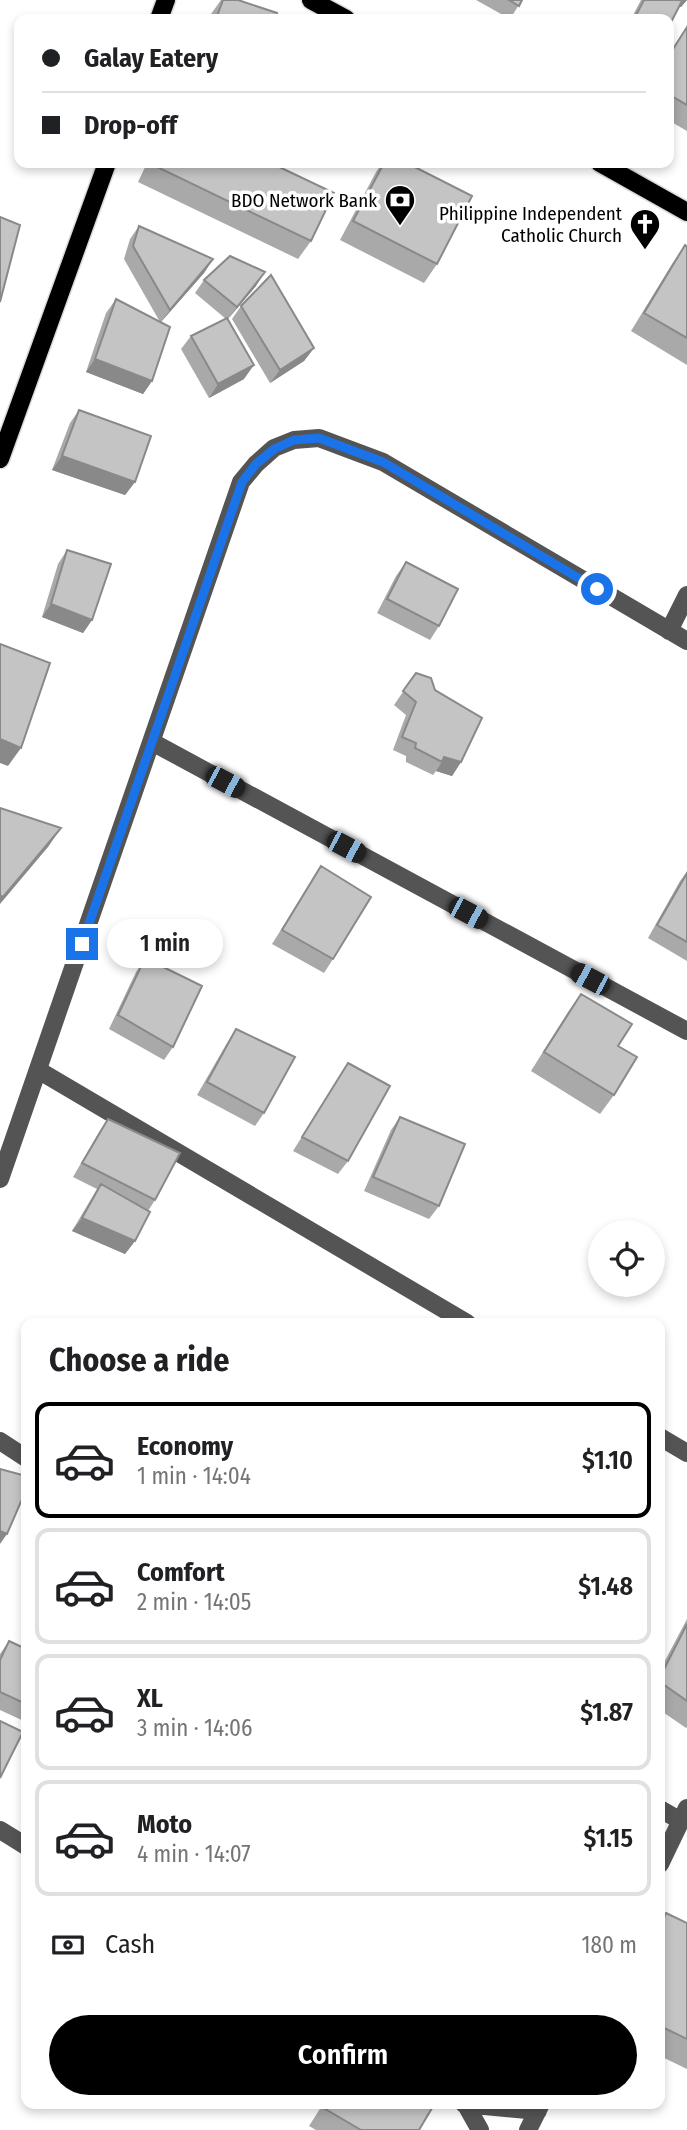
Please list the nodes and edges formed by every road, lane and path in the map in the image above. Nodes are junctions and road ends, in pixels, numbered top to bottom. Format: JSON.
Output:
{"nodes":[{"id":1,"x":311,"y":0,"type":"edge"},
{"id":2,"x":337,"y":14,"type":"edge"},
{"id":3,"x":105,"y":168,"type":"edge"},
{"id":4,"x":609,"y":168,"type":"edge"},
{"id":5,"x":687,"y":212,"type":"edge"},
{"id":6,"x":0,"y":459,"type":"edge"},
{"id":7,"x":687,"y":595,"type":"edge"},
{"id":8,"x":669,"y":631,"type":"junction"},
{"id":9,"x":687,"y":641,"type":"edge"},
{"id":10,"x":152,"y":742,"type":"junction"},
{"id":11,"x":687,"y":1031,"type":"edge"},
{"id":12,"x":38,"y":1070,"type":"junction"},
{"id":13,"x":0,"y":1179,"type":"edge"},
{"id":14,"x":459,"y":1318,"type":"edge"},
{"id":15,"x":665,"y":1440,"type":"edge"},
{"id":16,"x":0,"y":1441,"type":"edge"},
{"id":17,"x":687,"y":1453,"type":"edge"},
{"id":18,"x":21,"y":1455,"type":"edge"},
{"id":19,"x":665,"y":1810,"type":"edge"},
{"id":20,"x":684,"y":1815,"type":"edge"},
{"id":21,"x":0,"y":1830,"type":"edge"},
{"id":22,"x":21,"y":1843,"type":"edge"},
{"id":23,"x":665,"y":1854,"type":"edge"},
{"id":24,"x":468,"y":2109,"type":"edge"},
{"id":25,"x":538,"y":2109,"type":"edge"},
{"id":26,"x":480,"y":2130,"type":"edge"},
{"id":27,"x":528,"y":2130,"type":"edge"}],
"edges":[{"from":1,"to":2,"type":"main road"},
{"from":3,"to":6,"type":"main road"},
{"from":4,"to":5,"type":"main road"},
{"from":7,"to":8,"type":"street"},
{"from":8,"to":9,"type":"street"},
{"from":8,"to":10,"type":"street"},
{"from":10,"to":11,"type":"street"},
{"from":10,"to":12,"type":"street"},
{"from":12,"to":13,"type":"street"},
{"from":12,"to":14,"type":"street"},
{"from":15,"to":17,"type":"street"},
{"from":16,"to":18,"type":"street"},
{"from":19,"to":20,"type":"street"},
{"from":20,"to":23,"type":"street"},
{"from":21,"to":22,"type":"street"},
{"from":24,"to":26,"type":"street"},
{"from":25,"to":27,"type":"street"}]}
